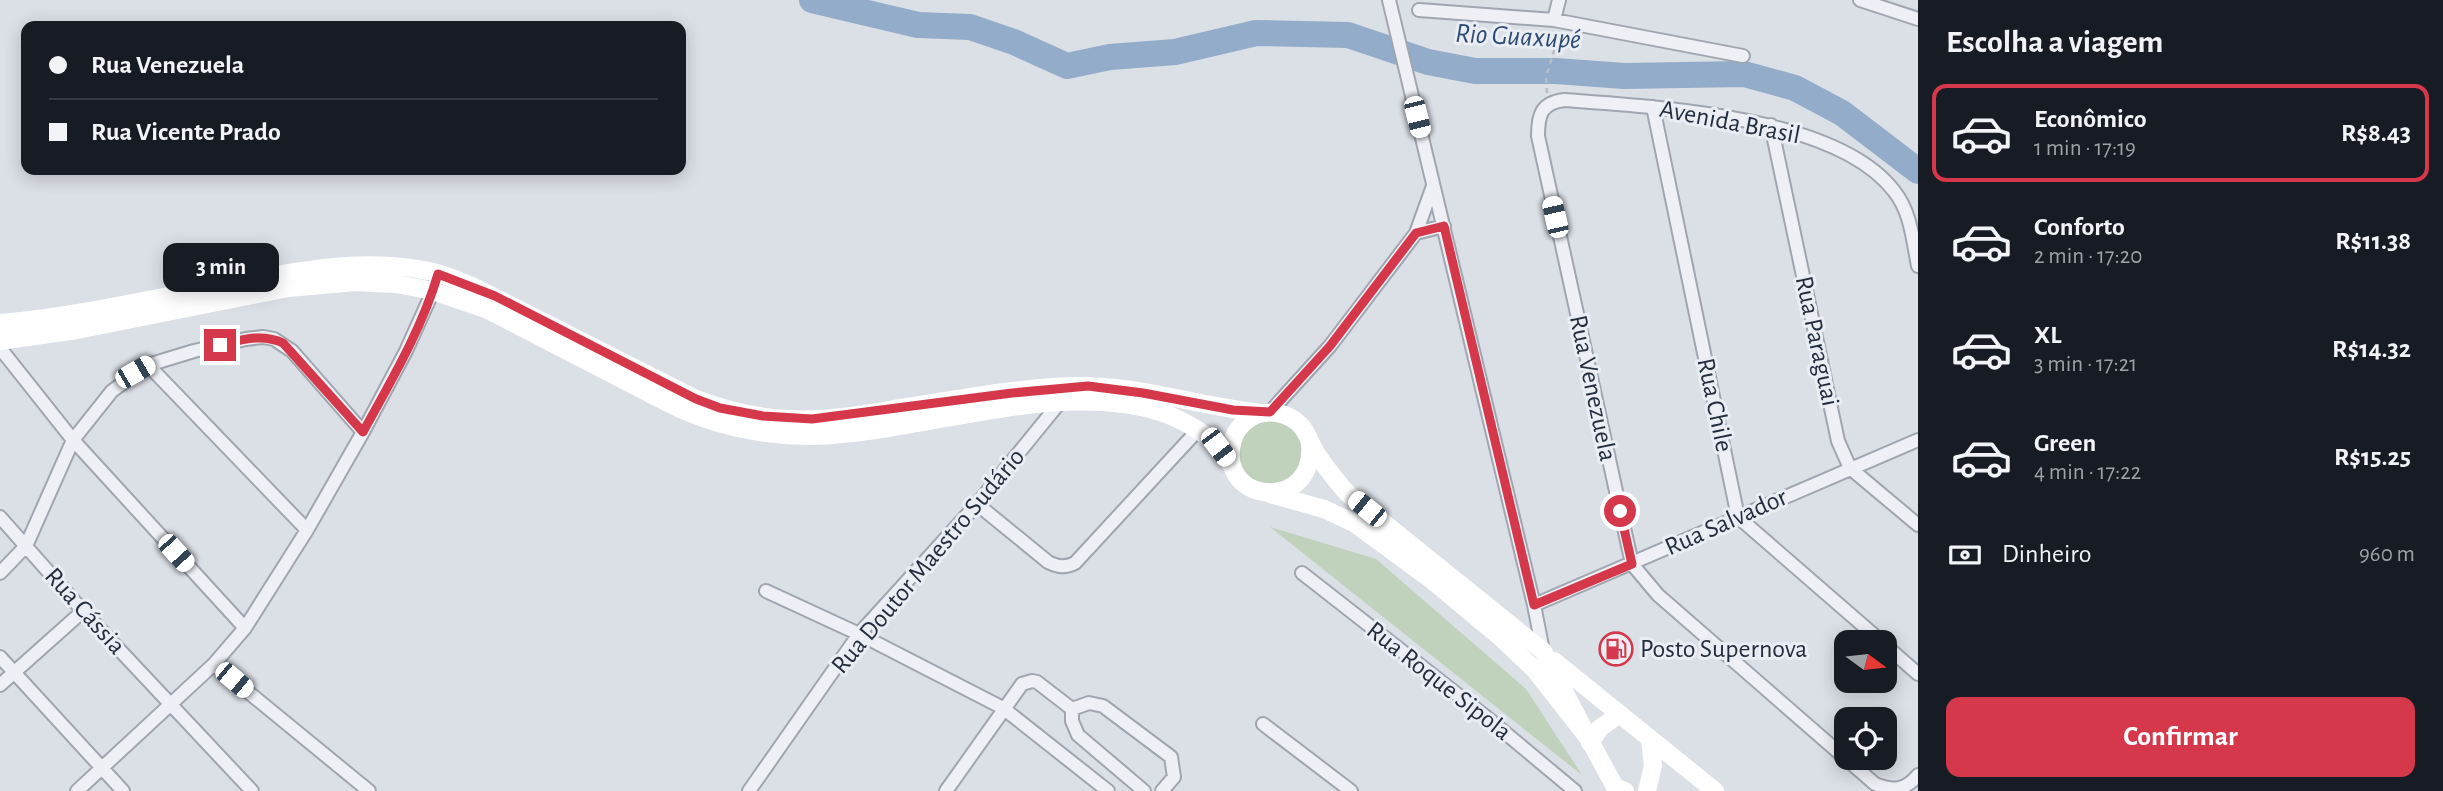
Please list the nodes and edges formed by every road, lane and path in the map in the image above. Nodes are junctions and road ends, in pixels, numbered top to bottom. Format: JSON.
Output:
{"nodes":[{"id":1,"x":1389,"y":0,"type":"edge"},
{"id":2,"x":1559,"y":0,"type":"edge"},
{"id":3,"x":1860,"y":0,"type":"edge"},
{"id":4,"x":1419,"y":10,"type":"dead end"},
{"id":5,"x":1918,"y":19,"type":"edge"},
{"id":6,"x":1558,"y":20,"type":"junction"},
{"id":7,"x":1743,"y":56,"type":"dead end"},
{"id":8,"x":1546,"y":77,"type":"dead end"},
{"id":9,"x":1653,"y":107,"type":"junction"},
{"id":10,"x":1771,"y":125,"type":"junction"},
{"id":11,"x":1538,"y":136,"type":"joint"},
{"id":12,"x":1433,"y":186,"type":"junction"},
{"id":13,"x":1444,"y":226,"type":"junction"},
{"id":14,"x":1416,"y":233,"type":"junction"},
{"id":15,"x":1918,"y":266,"type":"edge"},
{"id":16,"x":436,"y":282,"type":"junction"},
{"id":17,"x":0,"y":323,"type":"edge"},
{"id":18,"x":0,"y":341,"type":"edge"},
{"id":19,"x":0,"y":348,"type":"edge"},
{"id":20,"x":148,"y":365,"type":"junction"},
{"id":21,"x":1066,"y":394,"type":"junction"},
{"id":22,"x":1266,"y":413,"type":"junction"},
{"id":23,"x":1198,"y":430,"type":"junction"},
{"id":24,"x":363,"y":432,"type":"junction"},
{"id":25,"x":73,"y":440,"type":"junction"},
{"id":26,"x":1918,"y":440,"type":"edge"},
{"id":27,"x":1310,"y":444,"type":"junction"},
{"id":28,"x":1233,"y":467,"type":"junction"},
{"id":29,"x":1850,"y":468,"type":"junction"},
{"id":30,"x":1266,"y":493,"type":"junction"},
{"id":31,"x":976,"y":504,"type":"junction"},
{"id":32,"x":0,"y":517,"type":"edge"},
{"id":33,"x":1738,"y":517,"type":"junction"},
{"id":34,"x":1918,"y":525,"type":"edge"},
{"id":35,"x":307,"y":530,"type":"junction"},
{"id":36,"x":26,"y":546,"type":"junction"},
{"id":37,"x":1632,"y":564,"type":"junction"},
{"id":38,"x":0,"y":573,"type":"edge"},
{"id":39,"x":1302,"y":573,"type":"dead end"},
{"id":40,"x":766,"y":591,"type":"dead end"},
{"id":41,"x":1534,"y":605,"type":"junction"},
{"id":42,"x":83,"y":611,"type":"junction"},
{"id":43,"x":245,"y":628,"type":"junction"},
{"id":44,"x":1868,"y":630,"type":"edge"},
{"id":45,"x":859,"y":634,"type":"junction"},
{"id":46,"x":1543,"y":651,"type":"junction"},
{"id":47,"x":1897,"y":655,"type":"edge"},
{"id":48,"x":0,"y":657,"type":"edge"},
{"id":49,"x":215,"y":664,"type":"junction"},
{"id":50,"x":13,"y":672,"type":"junction"},
{"id":51,"x":1918,"y":674,"type":"edge"},
{"id":52,"x":0,"y":685,"type":"edge"},
{"id":53,"x":171,"y":703,"type":"junction"},
{"id":54,"x":1003,"y":708,"type":"junction"},
{"id":55,"x":1072,"y":709,"type":"junction"},
{"id":56,"x":1620,"y":715,"type":"junction"},
{"id":57,"x":1263,"y":724,"type":"dead end"},
{"id":58,"x":1650,"y":739,"type":"junction"},
{"id":59,"x":1589,"y":741,"type":"junction"},
{"id":60,"x":102,"y":768,"type":"junction"},
{"id":61,"x":1918,"y":775,"type":"edge"},
{"id":62,"x":1618,"y":790,"type":"edge"},
{"id":63,"x":77,"y":791,"type":"edge"},
{"id":64,"x":123,"y":791,"type":"edge"},
{"id":65,"x":251,"y":791,"type":"edge"},
{"id":66,"x":369,"y":791,"type":"edge"},
{"id":67,"x":749,"y":791,"type":"edge"},
{"id":68,"x":946,"y":791,"type":"edge"},
{"id":69,"x":1108,"y":791,"type":"edge"},
{"id":70,"x":1144,"y":791,"type":"edge"},
{"id":71,"x":1162,"y":791,"type":"edge"},
{"id":72,"x":1351,"y":791,"type":"edge"},
{"id":73,"x":1575,"y":791,"type":"edge"},
{"id":74,"x":1647,"y":791,"type":"edge"},
{"id":75,"x":1715,"y":791,"type":"edge"}],
"edges":[{"from":1,"to":12,"type":"street"},
{"from":2,"to":6,"type":"street"},
{"from":3,"to":5,"type":"street"},
{"from":4,"to":6,"type":"street"},
{"from":6,"to":7,"type":"street"},
{"from":6,"to":8,"type":"path"},
{"from":9,"to":10,"type":"street","name":"Avenida Brasil"},
{"from":9,"to":11,"type":"street","name":"Avenida Brasil"},
{"from":9,"to":33,"type":"street","name":"Rua Chile"},
{"from":10,"to":15,"type":"street","name":"Avenida Brasil"},
{"from":10,"to":29,"type":"street","name":"Rua Paraguai"},
{"from":11,"to":37,"type":"street","name":"Rua Venezuela"},
{"from":12,"to":13,"type":"street"},
{"from":12,"to":14,"type":"street"},
{"from":13,"to":14,"type":"street"},
{"from":13,"to":41,"type":"street"},
{"from":14,"to":22,"type":"street"},
{"from":16,"to":17,"type":"main road"},
{"from":16,"to":18,"type":"main road"},
{"from":16,"to":21,"type":"main road"},
{"from":16,"to":24,"type":"street"},
{"from":19,"to":25,"type":"street"},
{"from":20,"to":24,"type":"street"},
{"from":20,"to":25,"type":"street"},
{"from":20,"to":35,"type":"street"},
{"from":21,"to":22,"type":"main road"},
{"from":21,"to":23,"type":"main road"},
{"from":21,"to":31,"type":"street","name":"Rua Doutor Maestro Sudário"},
{"from":22,"to":27,"type":"main road"},
{"from":22,"to":28,"type":"main road"},
{"from":23,"to":28,"type":"main road"},
{"from":23,"to":31,"type":"street"},
{"from":24,"to":35,"type":"street"},
{"from":25,"to":36,"type":"street"},
{"from":25,"to":43,"type":"street"},
{"from":26,"to":29,"type":"street","name":"Rua Salvador"},
{"from":27,"to":30,"type":"main road"},
{"from":27,"to":46,"type":"main road"},
{"from":28,"to":30,"type":"main road"},
{"from":29,"to":33,"type":"street","name":"Rua Salvador"},
{"from":29,"to":34,"type":"street","name":"Rua Paraguai"},
{"from":30,"to":59,"type":"main road"},
{"from":31,"to":45,"type":"street","name":"Rua Doutor Maestro Sudário"},
{"from":32,"to":36,"type":"street","name":"Rua Cássia"},
{"from":33,"to":37,"type":"street","name":"Rua Salvador"},
{"from":33,"to":44,"type":"street"},
{"from":35,"to":43,"type":"street"},
{"from":36,"to":38,"type":"street"},
{"from":36,"to":42,"type":"street","name":"Rua Cássia"},
{"from":37,"to":41,"type":"street","name":"Rua Salvador"},
{"from":37,"to":61,"type":"street","name":"Rua Venezuela"},
{"from":39,"to":73,"type":"street","name":"Rua Roque Sipola"},
{"from":40,"to":45,"type":"street"},
{"from":41,"to":46,"type":"street"},
{"from":42,"to":50,"type":"street"},
{"from":42,"to":53,"type":"street","name":"Rua Cássia"},
{"from":43,"to":49,"type":"street"},
{"from":45,"to":54,"type":"street"},
{"from":45,"to":67,"type":"street","name":"Rua Doutor Maestro Sudário"},
{"from":46,"to":56,"type":"main road"},
{"from":46,"to":59,"type":"main road"},
{"from":47,"to":51,"type":"street"},
{"from":48,"to":50,"type":"street"},
{"from":49,"to":53,"type":"street"},
{"from":49,"to":66,"type":"street"},
{"from":50,"to":52,"type":"street"},
{"from":50,"to":60,"type":"street"},
{"from":53,"to":60,"type":"street"},
{"from":53,"to":65,"type":"street","name":"Rua Cássia"},
{"from":54,"to":55,"type":"street"},
{"from":54,"to":68,"type":"street"},
{"from":54,"to":69,"type":"street"},
{"from":55,"to":70,"type":"street"},
{"from":55,"to":71,"type":"street"},
{"from":56,"to":58,"type":"main road"},
{"from":56,"to":59,"type":"main road"},
{"from":57,"to":72,"type":"street"},
{"from":58,"to":74,"type":"main road"},
{"from":58,"to":75,"type":"main road"},
{"from":59,"to":62,"type":"main road"},
{"from":60,"to":63,"type":"street"},
{"from":60,"to":64,"type":"street"}]}
